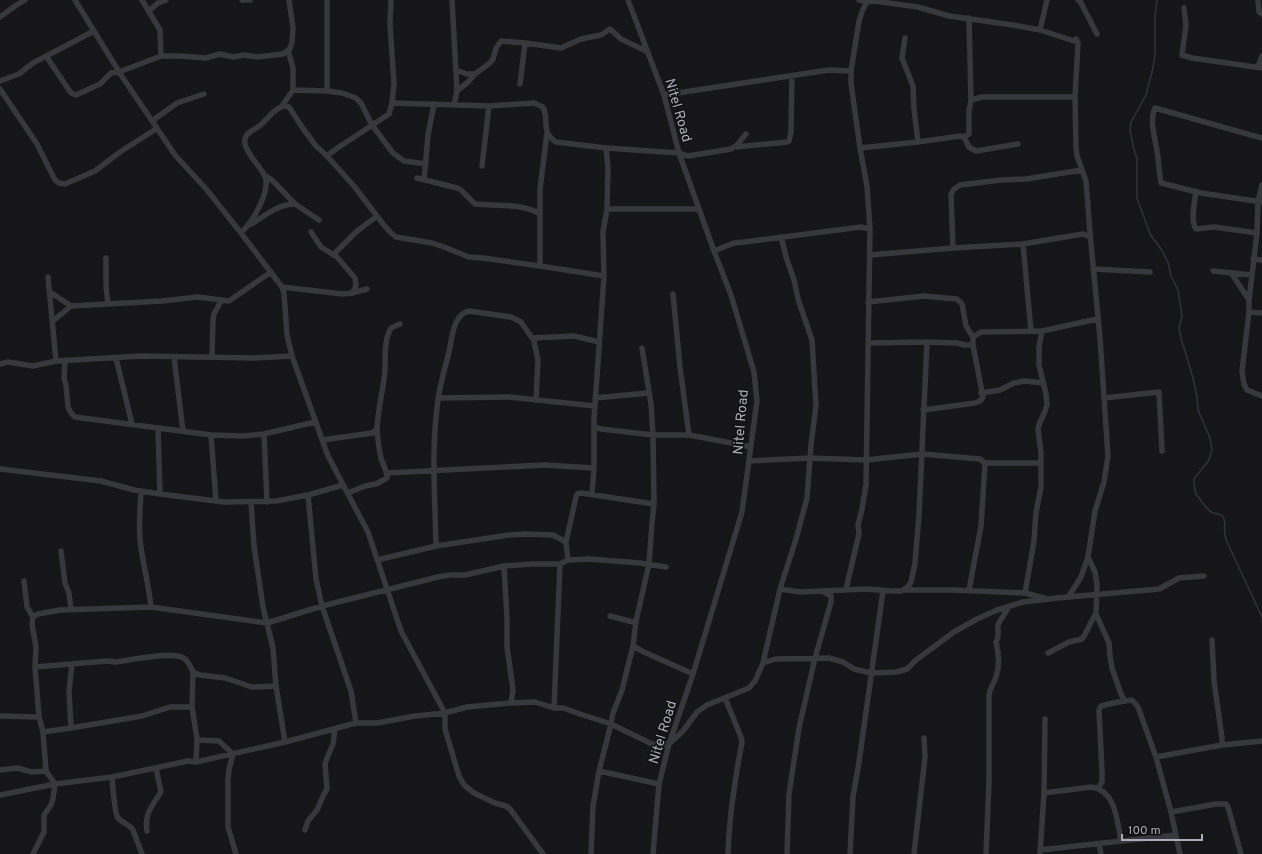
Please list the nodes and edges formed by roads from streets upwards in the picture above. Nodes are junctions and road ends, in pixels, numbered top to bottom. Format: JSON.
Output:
{"nodes":[{"id":1,"x":11,"y":0,"type":"edge"},
{"id":2,"x":25,"y":0,"type":"edge"},
{"id":3,"x":75,"y":0,"type":"edge"},
{"id":4,"x":142,"y":0,"type":"edge"},
{"id":5,"x":166,"y":0,"type":"edge"},
{"id":6,"x":242,"y":0,"type":"edge"},
{"id":7,"x":246,"y":0,"type":"edge"},
{"id":8,"x":250,"y":0,"type":"edge"},
{"id":9,"x":289,"y":0,"type":"edge"},
{"id":10,"x":326,"y":0,"type":"edge"},
{"id":11,"x":391,"y":0,"type":"edge"},
{"id":12,"x":452,"y":0,"type":"edge"},
{"id":13,"x":628,"y":0,"type":"edge"},
{"id":14,"x":859,"y":0,"type":"edge"},
{"id":15,"x":920,"y":0,"type":"edge"},
{"id":16,"x":1047,"y":0,"type":"edge"},
{"id":17,"x":1078,"y":0,"type":"edge"},
{"id":18,"x":1258,"y":0,"type":"edge"},
{"id":19,"x":867,"y":2,"type":"junction"},
{"id":20,"x":15,"y":6,"type":"junction"},
{"id":21,"x":918,"y":7,"type":"junction"},
{"id":22,"x":1184,"y":8,"type":"dead end"},
{"id":23,"x":149,"y":11,"type":"junction"},
{"id":24,"x":1262,"y":14,"type":"edge"},
{"id":25,"x":0,"y":17,"type":"edge"},
{"id":26,"x":969,"y":18,"type":"junction"},
{"id":27,"x":1040,"y":30,"type":"junction"},
{"id":28,"x":94,"y":31,"type":"junction"},
{"id":29,"x":1097,"y":34,"type":"dead end"},
{"id":30,"x":905,"y":38,"type":"dead end"},
{"id":31,"x":525,"y":43,"type":"junction"},
{"id":32,"x":288,"y":50,"type":"junction"},
{"id":33,"x":648,"y":52,"type":"junction"},
{"id":34,"x":46,"y":56,"type":"junction"},
{"id":35,"x":161,"y":56,"type":"junction"},
{"id":36,"x":1262,"y":56,"type":"edge"},
{"id":37,"x":1260,"y":67,"type":"edge"},
{"id":38,"x":456,"y":70,"type":"junction"},
{"id":39,"x":851,"y":71,"type":"junction"},
{"id":40,"x":119,"y":72,"type":"junction"},
{"id":41,"x":475,"y":74,"type":"junction"},
{"id":42,"x":792,"y":76,"type":"junction"},
{"id":43,"x":0,"y":81,"type":"edge"},
{"id":44,"x":520,"y":84,"type":"dead end"},
{"id":45,"x":0,"y":89,"type":"edge"},
{"id":46,"x":293,"y":90,"type":"junction"},
{"id":47,"x":327,"y":91,"type":"junction"},
{"id":48,"x":457,"y":91,"type":"junction"},
{"id":49,"x":204,"y":94,"type":"dead end"},
{"id":50,"x":664,"y":95,"type":"junction"},
{"id":51,"x":1075,"y":96,"type":"junction"},
{"id":52,"x":972,"y":100,"type":"junction"},
{"id":53,"x":392,"y":103,"type":"junction"},
{"id":54,"x":434,"y":104,"type":"junction"},
{"id":55,"x":454,"y":105,"type":"junction"},
{"id":56,"x":282,"y":106,"type":"junction"},
{"id":57,"x":489,"y":106,"type":"junction"},
{"id":58,"x":152,"y":121,"type":"junction"},
{"id":59,"x":372,"y":125,"type":"junction"},
{"id":60,"x":156,"y":128,"type":"junction"},
{"id":61,"x":547,"y":133,"type":"junction"},
{"id":62,"x":746,"y":134,"type":"dead end"},
{"id":63,"x":964,"y":137,"type":"junction"},
{"id":64,"x":1262,"y":138,"type":"edge"},
{"id":65,"x":918,"y":142,"type":"junction"},
{"id":66,"x":1018,"y":144,"type":"dead end"},
{"id":67,"x":734,"y":147,"type":"junction"},
{"id":68,"x":606,"y":148,"type":"junction"},
{"id":69,"x":860,"y":148,"type":"junction"},
{"id":70,"x":680,"y":153,"type":"junction"},
{"id":71,"x":327,"y":156,"type":"junction"},
{"id":72,"x":426,"y":164,"type":"junction"},
{"id":73,"x":482,"y":166,"type":"dead end"},
{"id":74,"x":1082,"y":170,"type":"junction"},
{"id":75,"x":264,"y":174,"type":"junction"},
{"id":76,"x":416,"y":178,"type":"dead end"},
{"id":77,"x":424,"y":180,"type":"junction"},
{"id":78,"x":1262,"y":185,"type":"edge"},
{"id":79,"x":1196,"y":191,"type":"junction"},
{"id":80,"x":1260,"y":202,"type":"edge"},
{"id":81,"x":295,"y":204,"type":"junction"},
{"id":82,"x":608,"y":209,"type":"junction"},
{"id":83,"x":699,"y":209,"type":"junction"},
{"id":84,"x":540,"y":214,"type":"junction"},
{"id":85,"x":376,"y":216,"type":"junction"},
{"id":86,"x":319,"y":220,"type":"dead end"},
{"id":87,"x":870,"y":221,"type":"junction"},
{"id":88,"x":249,"y":225,"type":"junction"},
{"id":89,"x":861,"y":227,"type":"junction"},
{"id":90,"x":870,"y":229,"type":"junction"},
{"id":91,"x":311,"y":232,"type":"dead end"},
{"id":92,"x":241,"y":233,"type":"junction"},
{"id":93,"x":1257,"y":233,"type":"junction"},
{"id":94,"x":1090,"y":237,"type":"junction"},
{"id":95,"x":780,"y":238,"type":"junction"},
{"id":96,"x":1023,"y":244,"type":"junction"},
{"id":97,"x":953,"y":248,"type":"junction"},
{"id":98,"x":714,"y":251,"type":"junction"},
{"id":99,"x":333,"y":255,"type":"junction"},
{"id":100,"x":870,"y":256,"type":"junction"},
{"id":101,"x":106,"y":258,"type":"dead end"},
{"id":102,"x":1253,"y":259,"type":"junction"},
{"id":103,"x":1262,"y":260,"type":"edge"},
{"id":104,"x":540,"y":266,"type":"junction"},
{"id":105,"x":1093,"y":269,"type":"junction"},
{"id":106,"x":1213,"y":271,"type":"dead end"},
{"id":107,"x":271,"y":272,"type":"junction"},
{"id":108,"x":1150,"y":272,"type":"dead end"},
{"id":109,"x":1232,"y":274,"type":"junction"},
{"id":110,"x":1252,"y":275,"type":"junction"},
{"id":111,"x":604,"y":276,"type":"junction"},
{"id":112,"x":48,"y":277,"type":"dead end"},
{"id":113,"x":282,"y":287,"type":"junction"},
{"id":114,"x":367,"y":289,"type":"dead end"},
{"id":115,"x":50,"y":292,"type":"junction"},
{"id":116,"x":352,"y":293,"type":"junction"},
{"id":117,"x":673,"y":294,"type":"dead end"},
{"id":118,"x":221,"y":300,"type":"junction"},
{"id":119,"x":1248,"y":300,"type":"junction"},
{"id":120,"x":868,"y":302,"type":"junction"},
{"id":121,"x":108,"y":303,"type":"junction"},
{"id":122,"x":71,"y":306,"type":"junction"},
{"id":123,"x":1249,"y":312,"type":"junction"},
{"id":124,"x":1262,"y":314,"type":"edge"},
{"id":125,"x":1097,"y":319,"type":"junction"},
{"id":126,"x":53,"y":321,"type":"junction"},
{"id":127,"x":400,"y":324,"type":"dead end"},
{"id":128,"x":1031,"y":331,"type":"junction"},
{"id":129,"x":1042,"y":331,"type":"junction"},
{"id":130,"x":973,"y":337,"type":"junction"},
{"id":131,"x":536,"y":338,"type":"junction"},
{"id":132,"x":599,"y":342,"type":"junction"},
{"id":133,"x":927,"y":342,"type":"junction"},
{"id":134,"x":868,"y":343,"type":"junction"},
{"id":135,"x":973,"y":344,"type":"junction"},
{"id":136,"x":642,"y":348,"type":"dead end"},
{"id":137,"x":292,"y":356,"type":"junction"},
{"id":138,"x":174,"y":357,"type":"junction"},
{"id":139,"x":212,"y":357,"type":"junction"},
{"id":140,"x":116,"y":358,"type":"junction"},
{"id":141,"x":65,"y":360,"type":"junction"},
{"id":142,"x":56,"y":361,"type":"junction"},
{"id":143,"x":0,"y":364,"type":"edge"},
{"id":144,"x":1043,"y":383,"type":"junction"},
{"id":145,"x":648,"y":393,"type":"junction"},
{"id":146,"x":981,"y":393,"type":"junction"},
{"id":147,"x":1262,"y":396,"type":"edge"},
{"id":148,"x":438,"y":398,"type":"junction"},
{"id":149,"x":595,"y":398,"type":"junction"},
{"id":150,"x":1104,"y":398,"type":"junction"},
{"id":151,"x":536,"y":400,"type":"junction"},
{"id":152,"x":595,"y":406,"type":"junction"},
{"id":153,"x":923,"y":410,"type":"junction"},
{"id":154,"x":315,"y":422,"type":"junction"},
{"id":155,"x":132,"y":424,"type":"junction"},
{"id":156,"x":594,"y":425,"type":"junction"},
{"id":157,"x":158,"y":428,"type":"junction"},
{"id":158,"x":377,"y":429,"type":"junction"},
{"id":159,"x":183,"y":431,"type":"junction"},
{"id":160,"x":264,"y":434,"type":"junction"},
{"id":161,"x":210,"y":435,"type":"junction"},
{"id":162,"x":653,"y":435,"type":"junction"},
{"id":163,"x":689,"y":435,"type":"junction"},
{"id":164,"x":322,"y":440,"type":"junction"},
{"id":165,"x":751,"y":447,"type":"junction"},
{"id":166,"x":1162,"y":451,"type":"dead end"},
{"id":167,"x":922,"y":454,"type":"junction"},
{"id":168,"x":810,"y":458,"type":"junction"},
{"id":169,"x":866,"y":460,"type":"junction"},
{"id":170,"x":749,"y":461,"type":"junction"},
{"id":171,"x":985,"y":463,"type":"junction"},
{"id":172,"x":1041,"y":463,"type":"junction"},
{"id":173,"x":594,"y":468,"type":"junction"},
{"id":174,"x":0,"y":469,"type":"edge"},
{"id":175,"x":434,"y":471,"type":"junction"},
{"id":176,"x":387,"y":473,"type":"junction"},
{"id":177,"x":343,"y":485,"type":"junction"},
{"id":178,"x":141,"y":491,"type":"junction"},
{"id":179,"x":348,"y":493,"type":"junction"},
{"id":180,"x":160,"y":494,"type":"junction"},
{"id":181,"x":592,"y":494,"type":"junction"},
{"id":182,"x":308,"y":495,"type":"junction"},
{"id":183,"x":216,"y":500,"type":"junction"},
{"id":184,"x":251,"y":502,"type":"junction"},
{"id":185,"x":267,"y":502,"type":"junction"},
{"id":186,"x":654,"y":504,"type":"junction"},
{"id":187,"x":566,"y":542,"type":"junction"},
{"id":188,"x":436,"y":546,"type":"junction"},
{"id":189,"x":61,"y":551,"type":"dead end"},
{"id":190,"x":1088,"y":557,"type":"junction"},
{"id":191,"x":377,"y":560,"type":"junction"},
{"id":192,"x":568,"y":560,"type":"junction"},
{"id":193,"x":560,"y":564,"type":"junction"},
{"id":194,"x":649,"y":564,"type":"junction"},
{"id":195,"x":504,"y":566,"type":"junction"},
{"id":196,"x":666,"y":567,"type":"dead end"},
{"id":197,"x":1204,"y":576,"type":"dead end"},
{"id":198,"x":24,"y":581,"type":"dead end"},
{"id":199,"x":780,"y":589,"type":"junction"},
{"id":200,"x":846,"y":589,"type":"junction"},
{"id":201,"x":387,"y":590,"type":"junction"},
{"id":202,"x":969,"y":590,"type":"junction"},
{"id":203,"x":883,"y":591,"type":"junction"},
{"id":204,"x":901,"y":591,"type":"junction"},
{"id":205,"x":824,"y":592,"type":"junction"},
{"id":206,"x":1025,"y":593,"type":"junction"},
{"id":207,"x":1097,"y":594,"type":"junction"},
{"id":208,"x":1069,"y":596,"type":"junction"},
{"id":209,"x":1048,"y":599,"type":"junction"},
{"id":210,"x":322,"y":606,"type":"junction"},
{"id":211,"x":151,"y":607,"type":"junction"},
{"id":212,"x":1008,"y":607,"type":"junction"},
{"id":213,"x":71,"y":609,"type":"junction"},
{"id":214,"x":1096,"y":614,"type":"junction"},
{"id":215,"x":610,"y":616,"type":"dead end"},
{"id":216,"x":33,"y":617,"type":"junction"},
{"id":217,"x":636,"y":621,"type":"junction"},
{"id":218,"x":266,"y":623,"type":"junction"},
{"id":219,"x":1212,"y":640,"type":"dead end"},
{"id":220,"x":633,"y":646,"type":"junction"},
{"id":221,"x":1048,"y":653,"type":"dead end"},
{"id":222,"x":815,"y":658,"type":"junction"},
{"id":223,"x":763,"y":663,"type":"junction"},
{"id":224,"x":72,"y":664,"type":"junction"},
{"id":225,"x":35,"y":667,"type":"junction"},
{"id":226,"x":193,"y":672,"type":"junction"},
{"id":227,"x":871,"y":673,"type":"junction"},
{"id":228,"x":693,"y":674,"type":"junction"},
{"id":229,"x":276,"y":686,"type":"junction"},
{"id":230,"x":725,"y":698,"type":"junction"},
{"id":231,"x":1125,"y":701,"type":"junction"},
{"id":232,"x":511,"y":702,"type":"junction"},
{"id":233,"x":192,"y":707,"type":"junction"},
{"id":234,"x":554,"y":708,"type":"junction"},
{"id":235,"x":445,"y":713,"type":"junction"},
{"id":236,"x":0,"y":716,"type":"edge"},
{"id":237,"x":39,"y":717,"type":"junction"},
{"id":238,"x":1045,"y":719,"type":"dead end"},
{"id":239,"x":356,"y":723,"type":"junction"},
{"id":240,"x":611,"y":724,"type":"junction"},
{"id":241,"x":71,"y":728,"type":"junction"},
{"id":242,"x":335,"y":729,"type":"junction"},
{"id":243,"x":43,"y":732,"type":"junction"},
{"id":244,"x":924,"y":738,"type":"dead end"},
{"id":245,"x":197,"y":739,"type":"junction"},
{"id":246,"x":1262,"y":741,"type":"edge"},
{"id":247,"x":285,"y":742,"type":"junction"},
{"id":248,"x":669,"y":744,"type":"junction"},
{"id":249,"x":1222,"y":746,"type":"junction"},
{"id":250,"x":233,"y":754,"type":"junction"},
{"id":251,"x":1156,"y":757,"type":"junction"},
{"id":252,"x":196,"y":762,"type":"junction"},
{"id":253,"x":156,"y":768,"type":"junction"},
{"id":254,"x":0,"y":770,"type":"edge"},
{"id":255,"x":46,"y":771,"type":"junction"},
{"id":256,"x":599,"y":771,"type":"junction"},
{"id":257,"x":112,"y":777,"type":"junction"},
{"id":258,"x":55,"y":784,"type":"junction"},
{"id":259,"x":659,"y":784,"type":"junction"},
{"id":260,"x":1098,"y":788,"type":"junction"},
{"id":261,"x":1044,"y":793,"type":"junction"},
{"id":262,"x":0,"y":795,"type":"edge"},
{"id":263,"x":1171,"y":812,"type":"junction"},
{"id":264,"x":306,"y":830,"type":"dead end"},
{"id":265,"x":147,"y":831,"type":"dead end"},
{"id":266,"x":1176,"y":836,"type":"junction"},
{"id":267,"x":1121,"y":841,"type":"junction"},
{"id":268,"x":1099,"y":844,"type":"junction"},
{"id":269,"x":1040,"y":852,"type":"edge"},
{"id":270,"x":33,"y":854,"type":"edge"},
{"id":271,"x":142,"y":854,"type":"edge"},
{"id":272,"x":236,"y":854,"type":"edge"},
{"id":273,"x":543,"y":854,"type":"edge"},
{"id":274,"x":591,"y":854,"type":"edge"},
{"id":275,"x":652,"y":854,"type":"edge"},
{"id":276,"x":728,"y":854,"type":"edge"},
{"id":277,"x":787,"y":854,"type":"edge"},
{"id":278,"x":850,"y":854,"type":"edge"},
{"id":279,"x":914,"y":854,"type":"edge"},
{"id":280,"x":986,"y":854,"type":"edge"},
{"id":281,"x":1101,"y":854,"type":"edge"},
{"id":282,"x":1180,"y":854,"type":"edge"},
{"id":283,"x":1241,"y":854,"type":"edge"}],
"edges":[{"from":1,"to":20,"type":"street"},
{"from":2,"to":20,"type":"street"},
{"from":3,"to":28,"type":"street"},
{"from":4,"to":23,"type":"street"},
{"from":5,"to":23,"type":"street"},
{"from":6,"to":7,"type":"street"},
{"from":7,"to":8,"type":"street"},
{"from":9,"to":32,"type":"street"},
{"from":10,"to":47,"type":"street"},
{"from":11,"to":53,"type":"street"},
{"from":12,"to":38,"type":"street"},
{"from":13,"to":33,"type":"street","name":"Nitel Road"},
{"from":14,"to":19,"type":"street"},
{"from":15,"to":21,"type":"street"},
{"from":16,"to":27,"type":"street"},
{"from":17,"to":29,"type":"street"},
{"from":18,"to":24,"type":"street"},
{"from":19,"to":21,"type":"street"},
{"from":19,"to":39,"type":"street"},
{"from":20,"to":25,"type":"street"},
{"from":21,"to":26,"type":"street"},
{"from":22,"to":37,"type":"street"},
{"from":23,"to":35,"type":"street"},
{"from":26,"to":27,"type":"street"},
{"from":26,"to":52,"type":"street"},
{"from":27,"to":51,"type":"street"},
{"from":28,"to":34,"type":"street"},
{"from":28,"to":40,"type":"street"},
{"from":30,"to":65,"type":"street"},
{"from":31,"to":33,"type":"street"},
{"from":31,"to":41,"type":"street"},
{"from":31,"to":44,"type":"street"},
{"from":32,"to":35,"type":"street"},
{"from":32,"to":46,"type":"street"},
{"from":33,"to":50,"type":"street","name":"Nitel Road"},
{"from":34,"to":40,"type":"street"},
{"from":34,"to":43,"type":"street"},
{"from":35,"to":40,"type":"street"},
{"from":36,"to":37,"type":"street"},
{"from":38,"to":41,"type":"street"},
{"from":38,"to":48,"type":"street"},
{"from":39,"to":42,"type":"street"},
{"from":39,"to":69,"type":"street"},
{"from":40,"to":58,"type":"street"},
{"from":41,"to":48,"type":"street"},
{"from":42,"to":50,"type":"street"},
{"from":42,"to":67,"type":"street"},
{"from":45,"to":60,"type":"street"},
{"from":46,"to":47,"type":"street"},
{"from":46,"to":56,"type":"street"},
{"from":47,"to":59,"type":"street"},
{"from":48,"to":55,"type":"street"},
{"from":49,"to":58,"type":"street"},
{"from":50,"to":70,"type":"street","name":"Nitel Road"},
{"from":51,"to":52,"type":"street"},
{"from":51,"to":74,"type":"street"},
{"from":52,"to":63,"type":"street"},
{"from":53,"to":54,"type":"street"},
{"from":53,"to":59,"type":"street"},
{"from":54,"to":55,"type":"street"},
{"from":54,"to":72,"type":"street"},
{"from":55,"to":57,"type":"street"},
{"from":56,"to":71,"type":"street"},
{"from":56,"to":75,"type":"street"},
{"from":57,"to":61,"type":"street"},
{"from":57,"to":73,"type":"street"},
{"from":58,"to":60,"type":"street"},
{"from":59,"to":71,"type":"street"},
{"from":59,"to":72,"type":"street"},
{"from":60,"to":92,"type":"street"},
{"from":61,"to":68,"type":"street"},
{"from":61,"to":84,"type":"street"},
{"from":62,"to":67,"type":"street"},
{"from":63,"to":65,"type":"street"},
{"from":63,"to":66,"type":"street"},
{"from":64,"to":79,"type":"street"},
{"from":65,"to":69,"type":"street"},
{"from":67,"to":70,"type":"street"},
{"from":68,"to":70,"type":"street"},
{"from":68,"to":82,"type":"street"},
{"from":69,"to":87,"type":"street"},
{"from":70,"to":83,"type":"street","name":"Nitel Road"},
{"from":71,"to":85,"type":"street"},
{"from":72,"to":77,"type":"street"},
{"from":74,"to":94,"type":"street"},
{"from":74,"to":97,"type":"street"},
{"from":75,"to":81,"type":"street"},
{"from":75,"to":88,"type":"street"},
{"from":76,"to":77,"type":"street"},
{"from":77,"to":84,"type":"street"},
{"from":78,"to":80,"type":"street"},
{"from":79,"to":80,"type":"street"},
{"from":79,"to":93,"type":"street"},
{"from":80,"to":93,"type":"street"},
{"from":81,"to":86,"type":"street"},
{"from":81,"to":88,"type":"street"},
{"from":82,"to":83,"type":"street"},
{"from":82,"to":111,"type":"street"},
{"from":83,"to":98,"type":"street","name":"Nitel Road"},
{"from":84,"to":104,"type":"street"},
{"from":85,"to":99,"type":"street"},
{"from":85,"to":104,"type":"street"},
{"from":87,"to":89,"type":"street"},
{"from":87,"to":90,"type":"street"},
{"from":88,"to":92,"type":"street"},
{"from":89,"to":90,"type":"street"},
{"from":89,"to":95,"type":"street"},
{"from":90,"to":100,"type":"street"},
{"from":91,"to":99,"type":"street"},
{"from":92,"to":107,"type":"street"},
{"from":93,"to":102,"type":"street"},
{"from":94,"to":96,"type":"street"},
{"from":94,"to":105,"type":"street"},
{"from":95,"to":98,"type":"street"},
{"from":95,"to":168,"type":"street"},
{"from":96,"to":97,"type":"street"},
{"from":96,"to":128,"type":"street"},
{"from":97,"to":100,"type":"street"},
{"from":98,"to":165,"type":"street","name":"Nitel Road"},
{"from":99,"to":116,"type":"street"},
{"from":100,"to":120,"type":"street"},
{"from":101,"to":121,"type":"street"},
{"from":102,"to":103,"type":"street"},
{"from":102,"to":110,"type":"street"},
{"from":104,"to":111,"type":"street"},
{"from":105,"to":108,"type":"street"},
{"from":105,"to":125,"type":"street"},
{"from":106,"to":109,"type":"street"},
{"from":107,"to":113,"type":"street"},
{"from":107,"to":118,"type":"street"},
{"from":109,"to":110,"type":"street"},
{"from":109,"to":119,"type":"street"},
{"from":110,"to":119,"type":"street"},
{"from":111,"to":132,"type":"street"},
{"from":112,"to":115,"type":"street"},
{"from":113,"to":116,"type":"street"},
{"from":113,"to":137,"type":"street"},
{"from":114,"to":116,"type":"street"},
{"from":115,"to":122,"type":"street"},
{"from":115,"to":126,"type":"street"},
{"from":117,"to":163,"type":"street"},
{"from":118,"to":121,"type":"street"},
{"from":118,"to":139,"type":"street"},
{"from":119,"to":123,"type":"street"},
{"from":120,"to":130,"type":"street"},
{"from":120,"to":134,"type":"street"},
{"from":121,"to":122,"type":"street"},
{"from":122,"to":126,"type":"street"},
{"from":123,"to":124,"type":"street"},
{"from":123,"to":147,"type":"street"},
{"from":125,"to":129,"type":"street"},
{"from":125,"to":150,"type":"street"},
{"from":126,"to":142,"type":"street"},
{"from":127,"to":158,"type":"street"},
{"from":128,"to":129,"type":"street"},
{"from":128,"to":130,"type":"street"},
{"from":129,"to":144,"type":"street"},
{"from":130,"to":135,"type":"street"},
{"from":131,"to":132,"type":"street"},
{"from":131,"to":148,"type":"street"},
{"from":131,"to":151,"type":"street"},
{"from":132,"to":149,"type":"street"},
{"from":133,"to":134,"type":"street"},
{"from":133,"to":135,"type":"street"},
{"from":133,"to":153,"type":"street"},
{"from":134,"to":169,"type":"street"},
{"from":135,"to":146,"type":"street"},
{"from":136,"to":145,"type":"street"},
{"from":137,"to":139,"type":"street"},
{"from":137,"to":154,"type":"street"},
{"from":138,"to":139,"type":"street"},
{"from":138,"to":140,"type":"street"},
{"from":138,"to":159,"type":"street"},
{"from":140,"to":141,"type":"street"},
{"from":140,"to":155,"type":"street"},
{"from":141,"to":142,"type":"street"},
{"from":141,"to":155,"type":"street"},
{"from":142,"to":143,"type":"street"},
{"from":144,"to":146,"type":"street"},
{"from":144,"to":172,"type":"street"},
{"from":145,"to":149,"type":"street"},
{"from":145,"to":162,"type":"street"},
{"from":146,"to":153,"type":"street"},
{"from":148,"to":151,"type":"street"},
{"from":148,"to":175,"type":"street"},
{"from":149,"to":152,"type":"street"},
{"from":150,"to":166,"type":"street"},
{"from":150,"to":190,"type":"street"},
{"from":151,"to":152,"type":"street"},
{"from":152,"to":156,"type":"street"},
{"from":153,"to":167,"type":"street"},
{"from":154,"to":160,"type":"street"},
{"from":154,"to":164,"type":"street"},
{"from":155,"to":157,"type":"street"},
{"from":156,"to":162,"type":"street"},
{"from":156,"to":173,"type":"street"},
{"from":157,"to":159,"type":"street"},
{"from":157,"to":180,"type":"street"},
{"from":158,"to":164,"type":"street"},
{"from":158,"to":176,"type":"street"},
{"from":159,"to":161,"type":"street"},
{"from":160,"to":161,"type":"street"},
{"from":160,"to":185,"type":"street"},
{"from":161,"to":183,"type":"street"},
{"from":162,"to":163,"type":"street"},
{"from":162,"to":186,"type":"street"},
{"from":163,"to":165,"type":"street"},
{"from":164,"to":177,"type":"street"},
{"from":165,"to":170,"type":"street","name":"Nitel Road"},
{"from":167,"to":169,"type":"street"},
{"from":167,"to":171,"type":"street"},
{"from":167,"to":204,"type":"street"},
{"from":168,"to":169,"type":"street"},
{"from":168,"to":170,"type":"street"},
{"from":168,"to":199,"type":"street"},
{"from":169,"to":200,"type":"street"},
{"from":170,"to":228,"type":"street","name":"Nitel Road"},
{"from":171,"to":172,"type":"street"},
{"from":171,"to":202,"type":"street"},
{"from":172,"to":206,"type":"street"},
{"from":173,"to":175,"type":"street"},
{"from":173,"to":181,"type":"street"},
{"from":174,"to":178,"type":"street"},
{"from":175,"to":176,"type":"street"},
{"from":175,"to":188,"type":"street"},
{"from":176,"to":179,"type":"street"},
{"from":177,"to":179,"type":"street"},
{"from":177,"to":182,"type":"street"},
{"from":178,"to":180,"type":"street"},
{"from":178,"to":211,"type":"street"},
{"from":179,"to":191,"type":"street"},
{"from":180,"to":183,"type":"street"},
{"from":181,"to":186,"type":"street"},
{"from":181,"to":187,"type":"street"},
{"from":182,"to":185,"type":"street"},
{"from":182,"to":210,"type":"street"},
{"from":183,"to":184,"type":"street"},
{"from":184,"to":185,"type":"street"},
{"from":184,"to":218,"type":"street"},
{"from":186,"to":194,"type":"street"},
{"from":187,"to":188,"type":"street"},
{"from":187,"to":192,"type":"street"},
{"from":188,"to":191,"type":"street"},
{"from":189,"to":213,"type":"street"},
{"from":190,"to":207,"type":"street"},
{"from":190,"to":208,"type":"street"},
{"from":191,"to":201,"type":"street"},
{"from":192,"to":193,"type":"street"},
{"from":192,"to":194,"type":"street"},
{"from":193,"to":195,"type":"street"},
{"from":193,"to":234,"type":"street"},
{"from":194,"to":196,"type":"street"},
{"from":194,"to":217,"type":"street"},
{"from":195,"to":201,"type":"street"},
{"from":195,"to":232,"type":"street"},
{"from":197,"to":207,"type":"street"},
{"from":198,"to":216,"type":"street"},
{"from":199,"to":205,"type":"street"},
{"from":199,"to":223,"type":"street"},
{"from":200,"to":203,"type":"street"},
{"from":200,"to":205,"type":"street"},
{"from":201,"to":210,"type":"street"},
{"from":201,"to":235,"type":"street"},
{"from":202,"to":204,"type":"street"},
{"from":202,"to":206,"type":"street"},
{"from":203,"to":204,"type":"street"},
{"from":203,"to":227,"type":"street"},
{"from":205,"to":222,"type":"street"},
{"from":206,"to":209,"type":"street"},
{"from":207,"to":208,"type":"street"},
{"from":207,"to":214,"type":"street"},
{"from":208,"to":209,"type":"street"},
{"from":209,"to":212,"type":"street"},
{"from":210,"to":218,"type":"street"},
{"from":210,"to":239,"type":"street"},
{"from":211,"to":213,"type":"street"},
{"from":211,"to":218,"type":"street"},
{"from":212,"to":227,"type":"street"},
{"from":212,"to":280,"type":"street"},
{"from":213,"to":216,"type":"street"},
{"from":214,"to":221,"type":"street"},
{"from":214,"to":231,"type":"street"},
{"from":215,"to":217,"type":"street"},
{"from":216,"to":225,"type":"street"},
{"from":217,"to":220,"type":"street"},
{"from":218,"to":229,"type":"street"},
{"from":219,"to":249,"type":"street"},
{"from":220,"to":228,"type":"street"},
{"from":220,"to":240,"type":"street"},
{"from":222,"to":223,"type":"street"},
{"from":222,"to":227,"type":"street"},
{"from":222,"to":277,"type":"street"},
{"from":223,"to":230,"type":"street"},
{"from":224,"to":225,"type":"street"},
{"from":224,"to":226,"type":"street"},
{"from":224,"to":241,"type":"street"},
{"from":225,"to":237,"type":"street"},
{"from":226,"to":229,"type":"street"},
{"from":226,"to":233,"type":"street"},
{"from":227,"to":278,"type":"street"},
{"from":228,"to":248,"type":"street","name":"Nitel Road"},
{"from":229,"to":247,"type":"street"},
{"from":230,"to":248,"type":"street"},
{"from":230,"to":276,"type":"street"},
{"from":231,"to":251,"type":"street"},
{"from":231,"to":260,"type":"street"},
{"from":232,"to":234,"type":"street"},
{"from":232,"to":235,"type":"street"},
{"from":233,"to":241,"type":"street"},
{"from":233,"to":245,"type":"street"},
{"from":234,"to":240,"type":"street"},
{"from":235,"to":239,"type":"street"},
{"from":235,"to":273,"type":"street"},
{"from":236,"to":237,"type":"street"},
{"from":237,"to":243,"type":"street"},
{"from":238,"to":261,"type":"street"},
{"from":239,"to":242,"type":"street"},
{"from":240,"to":248,"type":"street"},
{"from":240,"to":256,"type":"street"},
{"from":241,"to":243,"type":"street"},
{"from":242,"to":247,"type":"street"},
{"from":242,"to":264,"type":"street"},
{"from":243,"to":255,"type":"street"},
{"from":244,"to":279,"type":"street"},
{"from":245,"to":250,"type":"street"},
{"from":245,"to":252,"type":"street"},
{"from":246,"to":249,"type":"street"},
{"from":247,"to":250,"type":"street"},
{"from":248,"to":259,"type":"street","name":"Nitel Road"},
{"from":249,"to":251,"type":"street"},
{"from":250,"to":252,"type":"street"},
{"from":250,"to":272,"type":"street"},
{"from":251,"to":263,"type":"street"},
{"from":252,"to":253,"type":"street"},
{"from":253,"to":257,"type":"street"},
{"from":253,"to":265,"type":"street"},
{"from":254,"to":255,"type":"street"},
{"from":255,"to":258,"type":"street"},
{"from":256,"to":259,"type":"street"},
{"from":256,"to":274,"type":"street"},
{"from":257,"to":258,"type":"street"},
{"from":257,"to":271,"type":"street"},
{"from":258,"to":262,"type":"street"},
{"from":258,"to":270,"type":"street"},
{"from":259,"to":275,"type":"street","name":"Nitel Road"},
{"from":260,"to":261,"type":"street"},
{"from":260,"to":267,"type":"street"},
{"from":261,"to":269,"type":"street"},
{"from":263,"to":266,"type":"street"},
{"from":263,"to":283,"type":"street"},
{"from":266,"to":267,"type":"street"},
{"from":266,"to":282,"type":"street"},
{"from":267,"to":268,"type":"street"},
{"from":268,"to":269,"type":"street"},
{"from":268,"to":281,"type":"street"}]}
